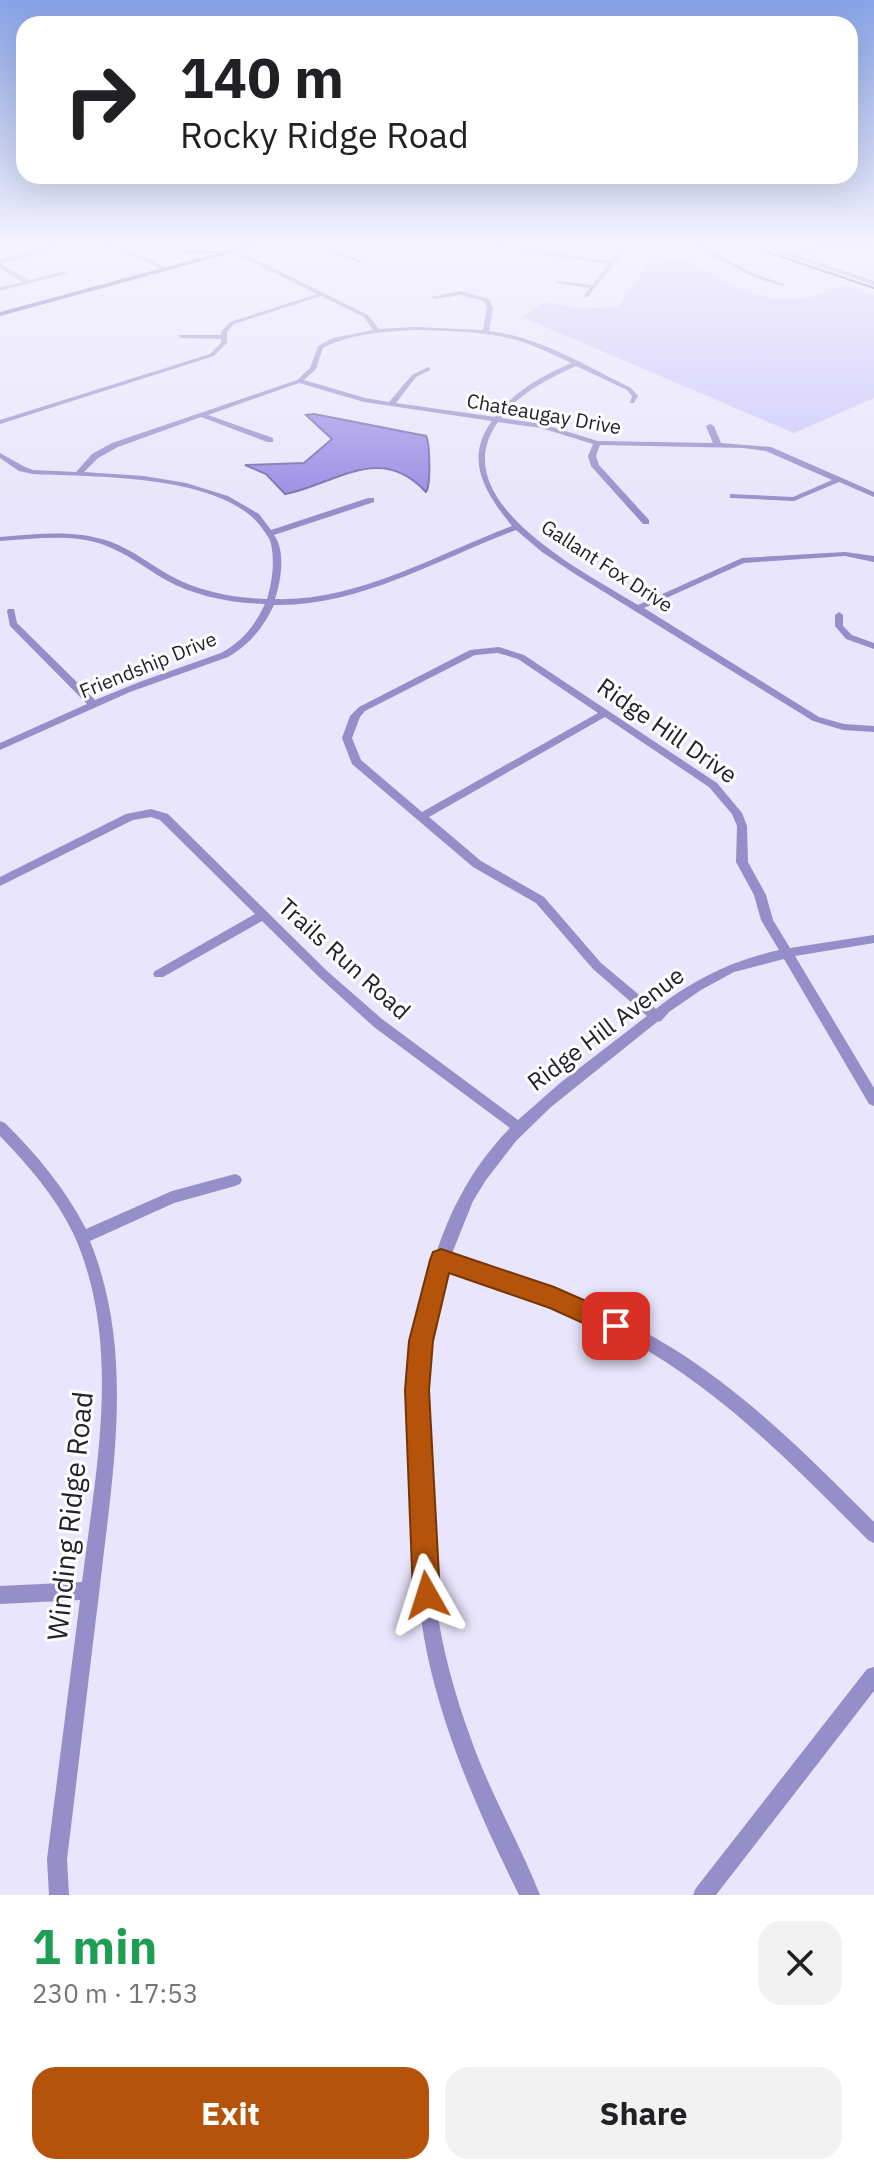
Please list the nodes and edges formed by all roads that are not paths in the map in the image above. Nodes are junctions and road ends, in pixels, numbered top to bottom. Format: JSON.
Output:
{"nodes":[{"id":1,"x":346,"y":334,"type":"edge"},
{"id":2,"x":495,"y":334,"type":"edge"},
{"id":3,"x":181,"y":336,"type":"dead end"},
{"id":4,"x":224,"y":337,"type":"joint"},
{"id":5,"x":575,"y":364,"type":"junction"},
{"id":6,"x":428,"y":369,"type":"dead end"},
{"id":7,"x":299,"y":381,"type":"junction"},
{"id":8,"x":632,"y":402,"type":"dead end"},
{"id":9,"x":391,"y":404,"type":"junction"},
{"id":10,"x":201,"y":415,"type":"junction"},
{"id":11,"x":493,"y":420,"type":"junction"},
{"id":12,"x":0,"y":422,"type":"edge"},
{"id":13,"x":710,"y":426,"type":"dead end"},
{"id":14,"x":270,"y":440,"type":"dead end"},
{"id":15,"x":597,"y":443,"type":"junction"},
{"id":16,"x":718,"y":446,"type":"junction"},
{"id":17,"x":0,"y":455,"type":"edge"},
{"id":18,"x":80,"y":472,"type":"junction"},
{"id":19,"x":840,"y":479,"type":"junction"},
{"id":20,"x":874,"y":495,"type":"edge"},
{"id":21,"x":733,"y":496,"type":"dead end"},
{"id":22,"x":371,"y":500,"type":"dead end"},
{"id":23,"x":646,"y":522,"type":"dead end"},
{"id":24,"x":517,"y":527,"type":"junction"},
{"id":25,"x":271,"y":533,"type":"junction"},
{"id":26,"x":0,"y":539,"type":"edge"},
{"id":27,"x":874,"y":559,"type":"edge"},
{"id":28,"x":269,"y":601,"type":"junction"},
{"id":29,"x":638,"y":608,"type":"junction"},
{"id":30,"x":11,"y":611,"type":"dead end"},
{"id":31,"x":839,"y":615,"type":"dead end"},
{"id":32,"x":874,"y":646,"type":"edge"},
{"id":33,"x":94,"y":705,"type":"junction"},
{"id":34,"x":605,"y":713,"type":"junction"},
{"id":35,"x":874,"y":729,"type":"edge"},
{"id":36,"x":0,"y":747,"type":"edge"},
{"id":37,"x":421,"y":817,"type":"junction"},
{"id":38,"x":0,"y":882,"type":"edge"},
{"id":39,"x":263,"y":915,"type":"junction"},
{"id":40,"x":874,"y":939,"type":"edge"},
{"id":41,"x":787,"y":954,"type":"junction"},
{"id":42,"x":159,"y":974,"type":"dead end"},
{"id":43,"x":657,"y":1017,"type":"junction"},
{"id":44,"x":874,"y":1100,"type":"edge"},
{"id":45,"x":0,"y":1127,"type":"edge"},
{"id":46,"x":518,"y":1127,"type":"junction"},
{"id":47,"x":235,"y":1180,"type":"dead end"},
{"id":48,"x":83,"y":1237,"type":"junction"},
{"id":49,"x":441,"y":1260,"type":"junction"},
{"id":50,"x":874,"y":1534,"type":"edge"},
{"id":51,"x":88,"y":1591,"type":"junction"},
{"id":52,"x":0,"y":1595,"type":"edge"},
{"id":53,"x":874,"y":1676,"type":"edge"},
{"id":54,"x":59,"y":1895,"type":"edge"},
{"id":55,"x":530,"y":1895,"type":"edge"},
{"id":56,"x":703,"y":1895,"type":"edge"}],
"edges":[{"from":1,"to":7,"type":"street"},
{"from":2,"to":5,"type":"street"},
{"from":3,"to":4,"type":"street"},
{"from":4,"to":12,"type":"street"},
{"from":5,"to":8,"type":"street"},
{"from":5,"to":11,"type":"street"},
{"from":6,"to":9,"type":"street"},
{"from":7,"to":9,"type":"street","name":"Chateaugay Drive"},
{"from":7,"to":10,"type":"street"},
{"from":9,"to":11,"type":"street","name":"Chateaugay Drive"},
{"from":10,"to":14,"type":"street"},
{"from":10,"to":18,"type":"street"},
{"from":11,"to":15,"type":"street","name":"Chateaugay Drive"},
{"from":11,"to":24,"type":"street","name":"Gallant Fox Drive"},
{"from":13,"to":16,"type":"street"},
{"from":15,"to":16,"type":"street","name":"Chateaugay Drive"},
{"from":15,"to":23,"type":"street"},
{"from":16,"to":19,"type":"street","name":"Chateaugay Drive"},
{"from":17,"to":18,"type":"street"},
{"from":18,"to":25,"type":"street"},
{"from":19,"to":20,"type":"street","name":"Chateaugay Drive"},
{"from":19,"to":21,"type":"street"},
{"from":22,"to":25,"type":"street"},
{"from":24,"to":28,"type":"street"},
{"from":24,"to":29,"type":"street","name":"Gallant Fox Drive"},
{"from":25,"to":28,"type":"street","name":"Friendship Drive"},
{"from":26,"to":28,"type":"street"},
{"from":27,"to":29,"type":"street"},
{"from":28,"to":33,"type":"street","name":"Friendship Drive"},
{"from":29,"to":35,"type":"street","name":"Gallant Fox Drive"},
{"from":30,"to":33,"type":"street"},
{"from":31,"to":32,"type":"street"},
{"from":33,"to":36,"type":"street","name":"Friendship Drive"},
{"from":34,"to":37,"type":"street"},
{"from":34,"to":37,"type":"street","name":"Ridge Hill Drive"},
{"from":34,"to":41,"type":"street","name":"Ridge Hill Drive"},
{"from":37,"to":43,"type":"street"},
{"from":38,"to":39,"type":"street","name":"Trails Run Road"},
{"from":39,"to":42,"type":"street"},
{"from":39,"to":46,"type":"street","name":"Trails Run Road"},
{"from":40,"to":41,"type":"street","name":"Ridge Hill Avenue"},
{"from":41,"to":43,"type":"street","name":"Ridge Hill Avenue"},
{"from":41,"to":44,"type":"street","name":"Ridge Hill Drive"},
{"from":43,"to":46,"type":"street","name":"Ridge Hill Avenue"},
{"from":45,"to":48,"type":"street","name":"Winding Ridge Road"},
{"from":46,"to":49,"type":"street","name":"Ridge Hill Avenue"},
{"from":47,"to":48,"type":"street"},
{"from":48,"to":51,"type":"street","name":"Winding Ridge Road"},
{"from":49,"to":50,"type":"street"},
{"from":49,"to":55,"type":"street","name":"Ridge Hill Avenue"},
{"from":51,"to":52,"type":"street"},
{"from":51,"to":54,"type":"street","name":"Winding Ridge Road"},
{"from":53,"to":56,"type":"street"}]}
